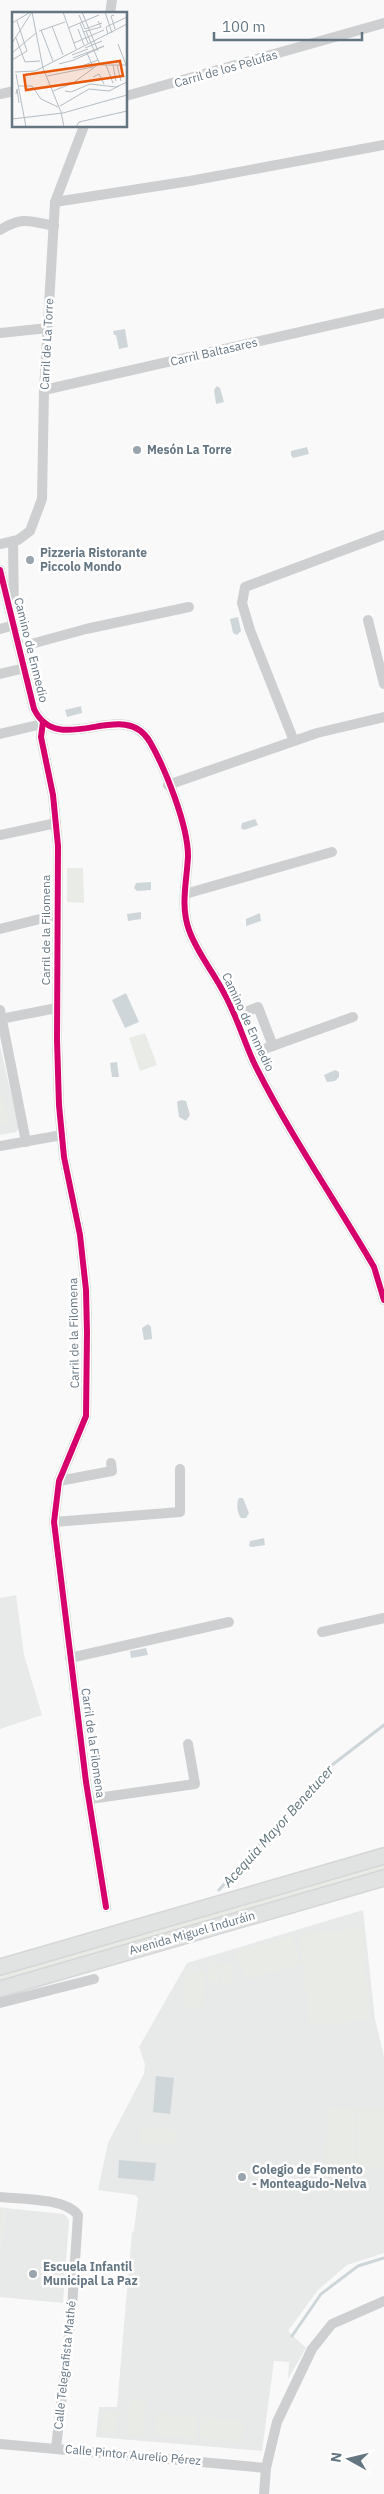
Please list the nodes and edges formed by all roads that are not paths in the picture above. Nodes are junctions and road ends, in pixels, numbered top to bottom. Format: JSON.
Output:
{"nodes":[{"id":1,"x":384,"y":23,"type":"edge"},
{"id":2,"x":128,"y":95,"type":"edge"},
{"id":3,"x":83,"y":128,"type":"edge"},
{"id":4,"x":384,"y":145,"type":"edge"},
{"id":5,"x":55,"y":202,"type":"junction"},
{"id":6,"x":54,"y":226,"type":"junction"},
{"id":7,"x":0,"y":230,"type":"edge"},
{"id":8,"x":384,"y":313,"type":"edge"},
{"id":9,"x":48,"y":328,"type":"junction"},
{"id":10,"x":0,"y":333,"type":"edge"},
{"id":11,"x":44,"y":390,"type":"junction"},
{"id":12,"x":384,"y":535,"type":"edge"},
{"id":13,"x":12,"y":541,"type":"junction"},
{"id":14,"x":0,"y":544,"type":"edge"},
{"id":15,"x":0,"y":570,"type":"edge"},
{"id":16,"x":189,"y":607,"type":"dead end"},
{"id":17,"x":368,"y":620,"type":"dead end"},
{"id":18,"x":15,"y":626,"type":"junction"},
{"id":19,"x":0,"y":629,"type":"edge"},
{"id":20,"x":20,"y":647,"type":"junction"},
{"id":21,"x":25,"y":668,"type":"junction"},
{"id":22,"x":0,"y":674,"type":"edge"},
{"id":23,"x":384,"y":684,"type":"edge"},
{"id":24,"x":384,"y":717,"type":"edge"},
{"id":25,"x":43,"y":723,"type":"junction"},
{"id":26,"x":0,"y":734,"type":"edge"},
{"id":27,"x":294,"y":742,"type":"junction"},
{"id":28,"x":168,"y":785,"type":"junction"},
{"id":29,"x":56,"y":823,"type":"junction"},
{"id":30,"x":0,"y":836,"type":"edge"},
{"id":31,"x":332,"y":852,"type":"dead end"},
{"id":32,"x":185,"y":894,"type":"junction"},
{"id":33,"x":56,"y":915,"type":"junction"},
{"id":34,"x":0,"y":929,"type":"edge"},
{"id":35,"x":57,"y":1008,"type":"junction"},
{"id":36,"x":1,"y":1016,"type":"edge"},
{"id":37,"x":235,"y":1016,"type":"junction"},
{"id":38,"x":353,"y":1017,"type":"dead end"},
{"id":39,"x":273,"y":1046,"type":"junction"},
{"id":40,"x":250,"y":1054,"type":"junction"},
{"id":41,"x":62,"y":1135,"type":"junction"},
{"id":42,"x":26,"y":1142,"type":"junction"},
{"id":43,"x":0,"y":1146,"type":"edge"},
{"id":44,"x":384,"y":1300,"type":"edge"},
{"id":45,"x":111,"y":1464,"type":"dead end"},
{"id":46,"x":180,"y":1468,"type":"dead end"},
{"id":47,"x":59,"y":1481,"type":"junction"},
{"id":48,"x":54,"y":1522,"type":"junction"},
{"id":49,"x":384,"y":1618,"type":"edge"},
{"id":50,"x":229,"y":1622,"type":"dead end"},
{"id":51,"x":322,"y":1632,"type":"dead end"},
{"id":52,"x":70,"y":1658,"type":"junction"},
{"id":53,"x":188,"y":1744,"type":"dead end"},
{"id":54,"x":90,"y":1799,"type":"junction"},
{"id":55,"x":384,"y":1856,"type":"edge"},
{"id":56,"x":384,"y":1878,"type":"edge"},
{"id":57,"x":106,"y":1907,"type":"dead end"},
{"id":58,"x":0,"y":1967,"type":"edge"},
{"id":59,"x":94,"y":1979,"type":"dead end"},
{"id":60,"x":0,"y":1989,"type":"edge"},
{"id":61,"x":0,"y":2003,"type":"edge"},
{"id":62,"x":0,"y":2197,"type":"edge"},
{"id":63,"x":384,"y":2301,"type":"edge"},
{"id":64,"x":0,"y":2444,"type":"edge"},
{"id":65,"x":56,"y":2448,"type":"junction"},
{"id":66,"x":266,"y":2468,"type":"junction"},
{"id":67,"x":264,"y":2494,"type":"edge"}],
"edges":[{"from":1,"to":2,"type":"street","name":"Carril de los Pelufas"},
{"from":3,"to":5,"type":"street","name":"Carril de La Torre"},
{"from":4,"to":5,"type":"street"},
{"from":5,"to":6,"type":"street","name":"Carril de La Torre"},
{"from":6,"to":7,"type":"street"},
{"from":6,"to":9,"type":"street","name":"Carril de La Torre"},
{"from":8,"to":11,"type":"street","name":"Carril Baltasares"},
{"from":9,"to":10,"type":"street"},
{"from":9,"to":11,"type":"street","name":"Carril de La Torre"},
{"from":11,"to":13,"type":"street","name":"Carril de La Torre"},
{"from":12,"to":27,"type":"street"},
{"from":13,"to":14,"type":"street","name":"Carril de La Torre"},
{"from":13,"to":18,"type":"street","name":"Camino de Enmedio"},
{"from":15,"to":18,"type":"street","name":"Camino de Enmedio"},
{"from":16,"to":20,"type":"street"},
{"from":17,"to":23,"type":"street"},
{"from":18,"to":19,"type":"street"},
{"from":18,"to":20,"type":"street","name":"Camino de Enmedio"},
{"from":20,"to":21,"type":"street","name":"Camino de Enmedio"},
{"from":21,"to":22,"type":"street"},
{"from":21,"to":25,"type":"street","name":"Camino de Enmedio"},
{"from":24,"to":27,"type":"street"},
{"from":25,"to":26,"type":"street"},
{"from":25,"to":28,"type":"street","name":"Camino de Enmedio"},
{"from":25,"to":29,"type":"street","name":"Carril de la Filomena"},
{"from":27,"to":28,"type":"street"},
{"from":28,"to":32,"type":"street","name":"Camino de Enmedio"},
{"from":29,"to":30,"type":"street"},
{"from":29,"to":33,"type":"street","name":"Carril de la Filomena"},
{"from":31,"to":32,"type":"street"},
{"from":32,"to":37,"type":"street","name":"Camino de Enmedio"},
{"from":33,"to":34,"type":"street"},
{"from":33,"to":35,"type":"street","name":"Carril de la Filomena"},
{"from":35,"to":36,"type":"street"},
{"from":35,"to":41,"type":"street","name":"Carril de la Filomena"},
{"from":36,"to":42,"type":"street"},
{"from":37,"to":39,"type":"street"},
{"from":37,"to":40,"type":"street","name":"Camino de Enmedio"},
{"from":38,"to":39,"type":"street"},
{"from":39,"to":40,"type":"street"},
{"from":40,"to":44,"type":"street","name":"Camino de Enmedio"},
{"from":41,"to":42,"type":"street"},
{"from":41,"to":47,"type":"street","name":"Carril de la Filomena"},
{"from":42,"to":43,"type":"street"},
{"from":45,"to":47,"type":"street"},
{"from":46,"to":48,"type":"street"},
{"from":47,"to":48,"type":"street","name":"Carril de la Filomena"},
{"from":48,"to":52,"type":"street","name":"Carril de la Filomena"},
{"from":49,"to":51,"type":"street"},
{"from":50,"to":52,"type":"street"},
{"from":52,"to":54,"type":"street","name":"Carril de la Filomena"},
{"from":53,"to":54,"type":"street"},
{"from":54,"to":57,"type":"street","name":"Carril de la Filomena"},
{"from":55,"to":58,"type":"main road","name":"Avenida Miguel Induráin"},
{"from":56,"to":60,"type":"main road","name":"Avenida Miguel Induráin"},
{"from":59,"to":61,"type":"street"},
{"from":62,"to":65,"type":"street","name":"Calle Telegrafista Mathé"},
{"from":63,"to":66,"type":"street"},
{"from":64,"to":65,"type":"street","name":"Calle Pintor Aurelio Pérez"},
{"from":65,"to":66,"type":"street","name":"Calle Pintor Aurelio Pérez"},
{"from":66,"to":67,"type":"street"}]}
